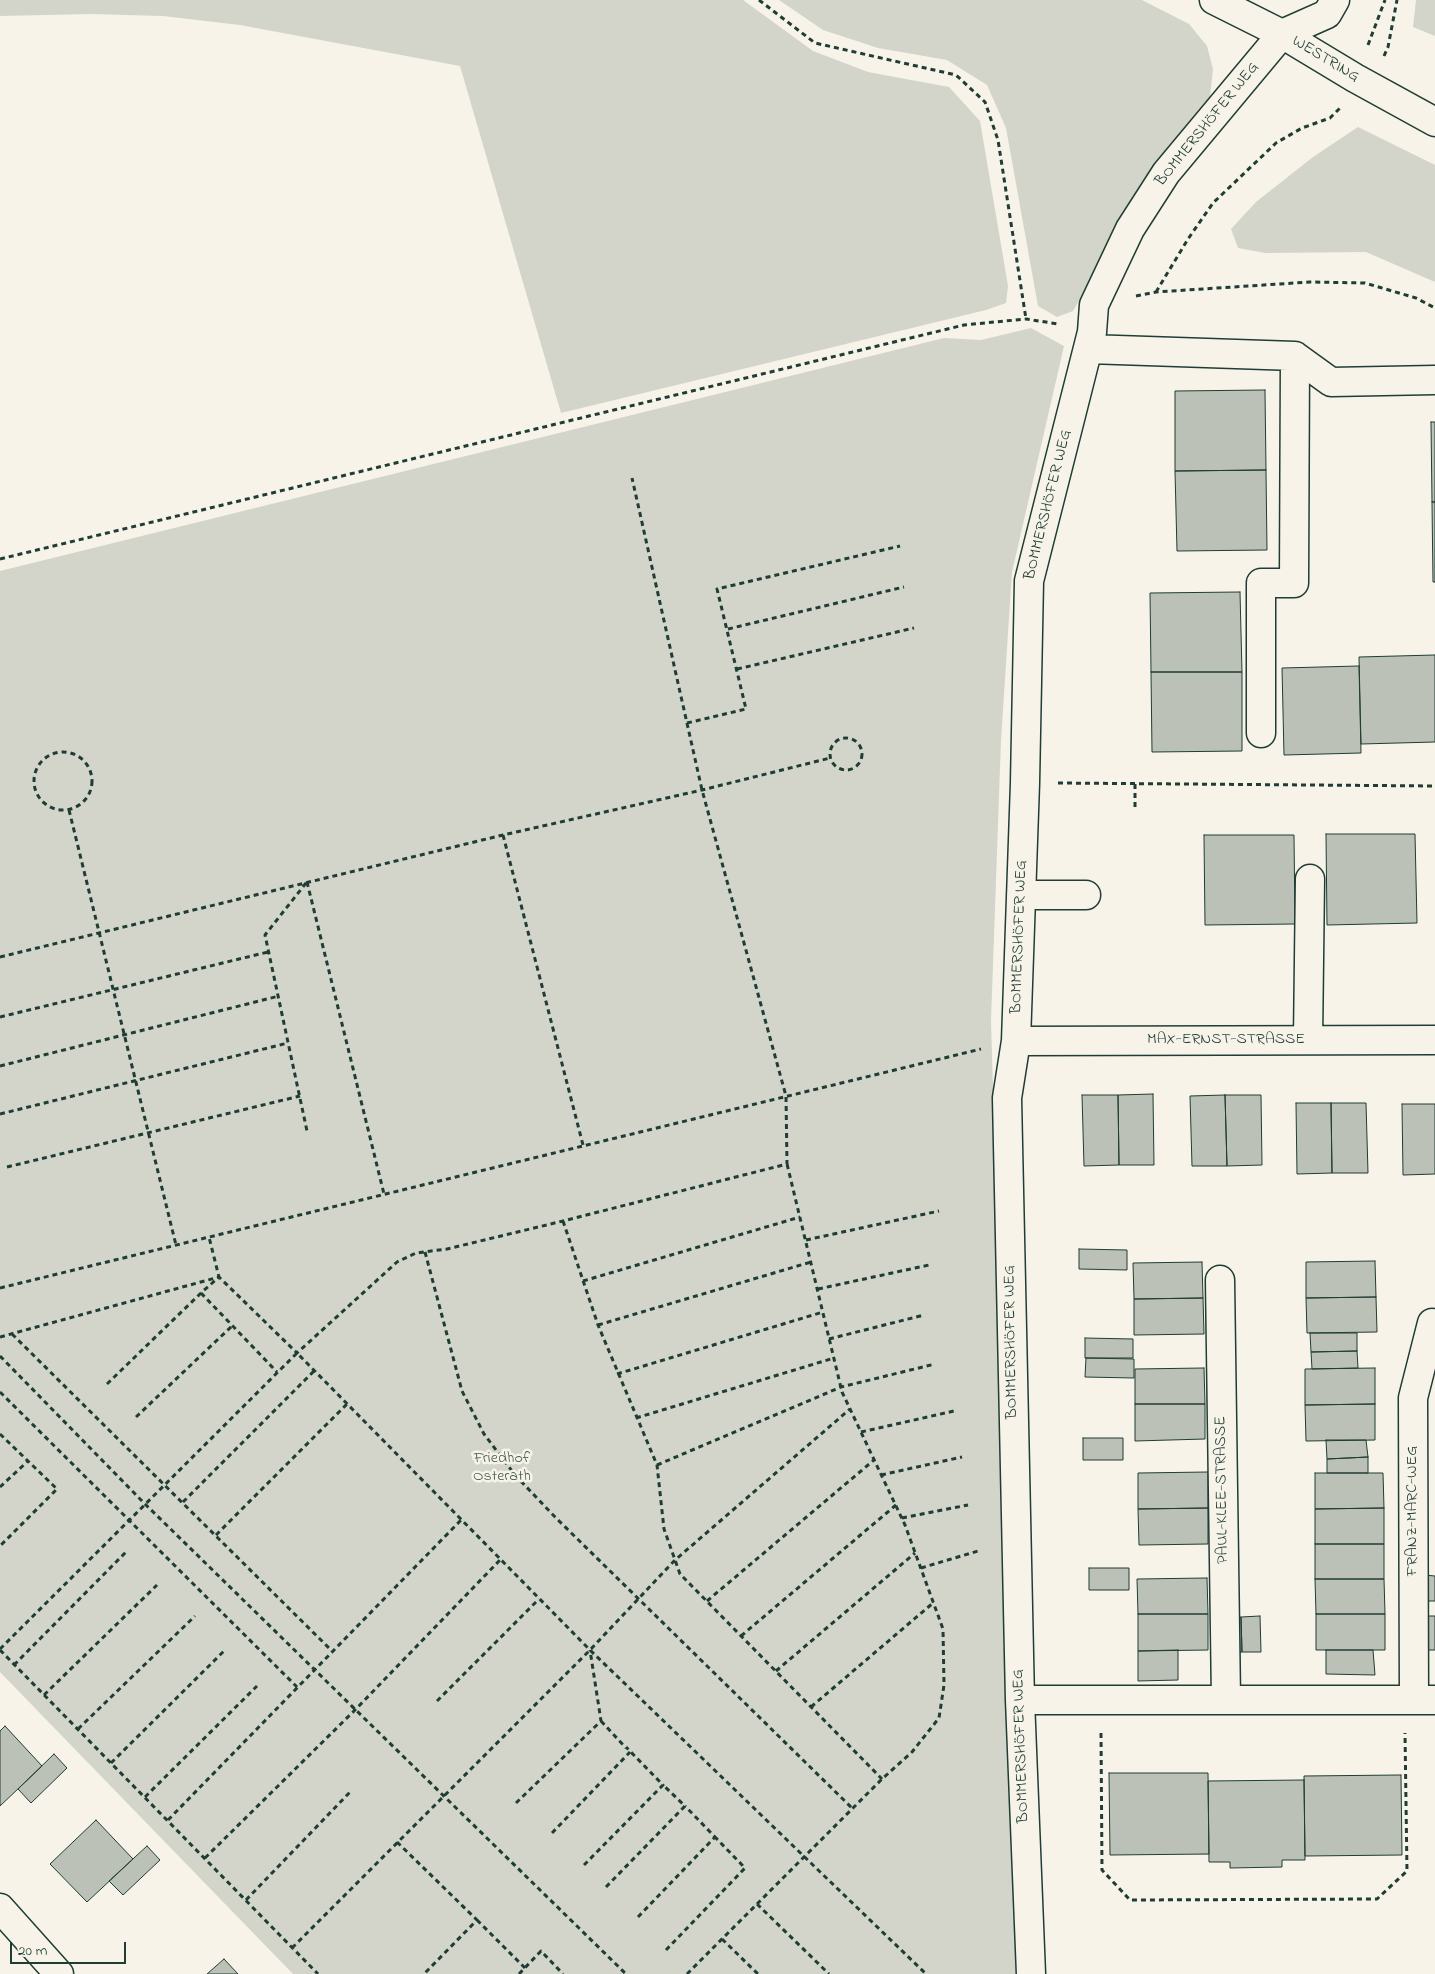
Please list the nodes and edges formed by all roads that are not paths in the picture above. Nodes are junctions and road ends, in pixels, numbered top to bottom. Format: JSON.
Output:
{"nodes":[{"id":1,"x":1214,"y":0,"type":"edge"},
{"id":2,"x":1335,"y":0,"type":"edge"},
{"id":3,"x":1282,"y":34,"type":"junction"},
{"id":4,"x":1435,"y":122,"type":"edge"},
{"id":5,"x":1090,"y":340,"type":"junction"},
{"id":6,"x":1295,"y":356,"type":"junction"},
{"id":7,"x":1435,"y":380,"type":"edge"},
{"id":8,"x":1261,"y":733,"type":"dead end"},
{"id":9,"x":1310,"y":880,"type":"dead end"},
{"id":10,"x":1021,"y":895,"type":"junction"},
{"id":11,"x":1086,"y":895,"type":"dead end"},
{"id":12,"x":1308,"y":1040,"type":"junction"},
{"id":13,"x":1435,"y":1040,"type":"edge"},
{"id":14,"x":1016,"y":1041,"type":"junction"},
{"id":15,"x":1220,"y":1280,"type":"dead end"},
{"id":16,"x":1432,"y":1323,"type":"dead end"},
{"id":17,"x":1020,"y":1700,"type":"junction"},
{"id":18,"x":1226,"y":1700,"type":"junction"},
{"id":19,"x":1418,"y":1700,"type":"edge"},
{"id":20,"x":2,"y":1915,"type":"edge"},
{"id":21,"x":59,"y":1974,"type":"edge"},
{"id":22,"x":1031,"y":1974,"type":"edge"}],
"edges":[{"from":1,"to":3,"type":"street","name":"WESTRING"},
{"from":2,"to":3,"type":"street","name":"BOMMERSHÖFER WEG"},
{"from":3,"to":4,"type":"street","name":"WESTRING"},
{"from":3,"to":5,"type":"street","name":"BOMMERSHÖFER WEG"},
{"from":5,"to":6,"type":"street"},
{"from":5,"to":10,"type":"street","name":"BOMMERSHÖFER WEG"},
{"from":6,"to":7,"type":"street"},
{"from":6,"to":8,"type":"street"},
{"from":9,"to":12,"type":"street"},
{"from":10,"to":11,"type":"street"},
{"from":10,"to":14,"type":"street","name":"BOMMERSHÖFER WEG"},
{"from":12,"to":13,"type":"street","name":"MAX-ERNST-STRASSE"},
{"from":12,"to":14,"type":"street","name":"MAX-ERNST-STRASSE"},
{"from":14,"to":17,"type":"street","name":"BOMMERSHÖFER WEG"},
{"from":15,"to":18,"type":"street","name":"PAUL-KLEE-STRASSE"},
{"from":16,"to":19,"type":"street","name":"FRANZ-MARC-WEG"},
{"from":17,"to":18,"type":"street"},
{"from":17,"to":22,"type":"street","name":"BOMMERSHÖFER WEG"},
{"from":18,"to":19,"type":"street"},
{"from":20,"to":21,"type":"street"}]}
